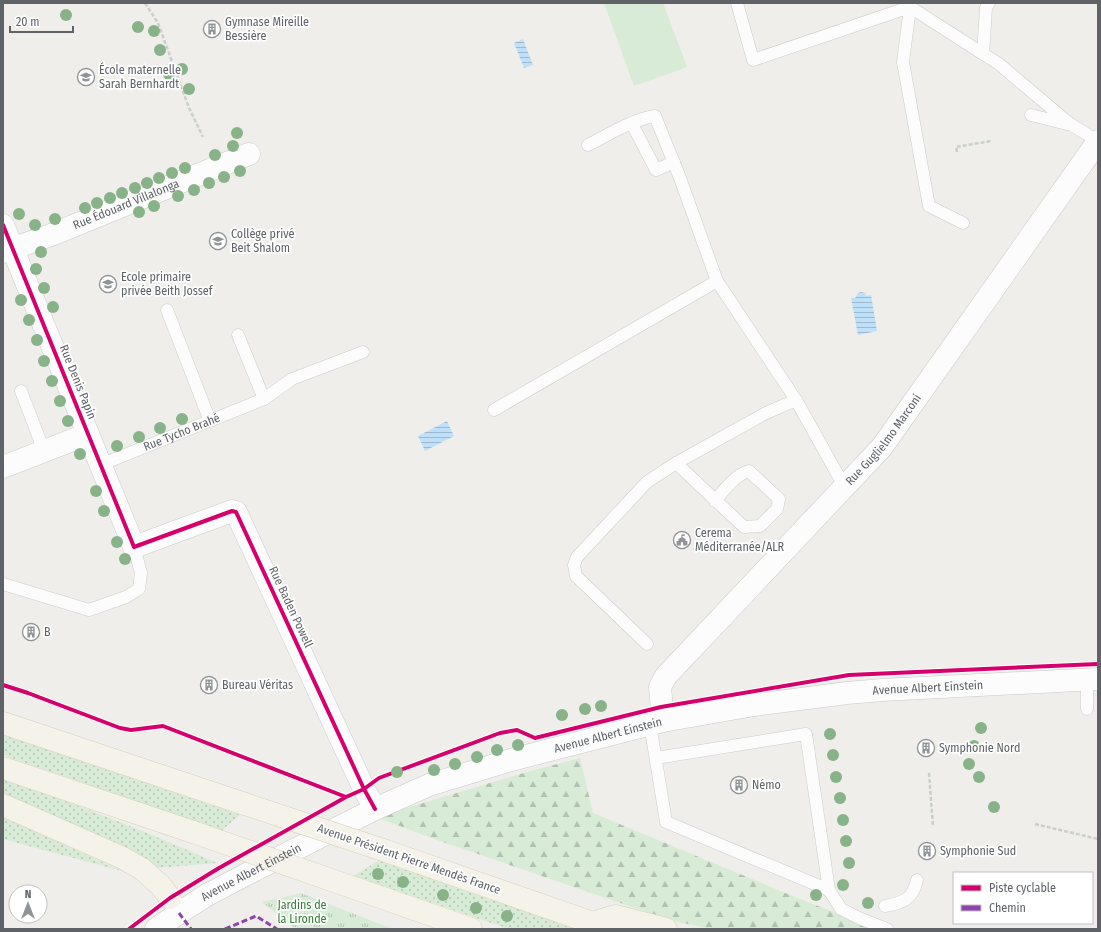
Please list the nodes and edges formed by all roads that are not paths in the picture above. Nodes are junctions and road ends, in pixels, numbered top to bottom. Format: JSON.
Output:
{"nodes":[{"id":1,"x":737,"y":3,"type":"edge"},
{"id":2,"x":989,"y":3,"type":"edge"},
{"id":3,"x":910,"y":5,"type":"edge"},
{"id":4,"x":983,"y":54,"type":"junction"},
{"id":5,"x":1031,"y":115,"type":"dead end"},
{"id":6,"x":632,"y":124,"type":"junction"},
{"id":7,"x":1070,"y":124,"type":"junction"},
{"id":8,"x":1098,"y":141,"type":"edge"},
{"id":9,"x":588,"y":145,"type":"dead end"},
{"id":10,"x":249,"y":154,"type":"dead end"},
{"id":11,"x":674,"y":162,"type":"junction"},
{"id":12,"x":963,"y":223,"type":"dead end"},
{"id":13,"x":3,"y":224,"type":"edge"},
{"id":14,"x":8,"y":250,"type":"edge"},
{"id":15,"x":717,"y":281,"type":"junction"},
{"id":16,"x":167,"y":310,"type":"dead end"},
{"id":17,"x":238,"y":335,"type":"dead end"},
{"id":18,"x":363,"y":352,"type":"dead end"},
{"id":19,"x":21,"y":391,"type":"dead end"},
{"id":20,"x":264,"y":399,"type":"junction"},
{"id":21,"x":796,"y":400,"type":"junction"},
{"id":22,"x":494,"y":410,"type":"dead end"},
{"id":23,"x":210,"y":421,"type":"junction"},
{"id":24,"x":88,"y":434,"type":"junction"},
{"id":25,"x":44,"y":451,"type":"junction"},
{"id":26,"x":676,"y":463,"type":"junction"},
{"id":27,"x":100,"y":465,"type":"junction"},
{"id":28,"x":3,"y":467,"type":"edge"},
{"id":29,"x":844,"y":486,"type":"junction"},
{"id":30,"x":715,"y":500,"type":"junction"},
{"id":31,"x":134,"y":547,"type":"junction"},
{"id":32,"x":3,"y":584,"type":"edge"},
{"id":33,"x":647,"y":644,"type":"dead end"},
{"id":34,"x":1092,"y":680,"type":"edge"},
{"id":35,"x":1087,"y":709,"type":"dead end"},
{"id":36,"x":3,"y":723,"type":"edge"},
{"id":37,"x":657,"y":723,"type":"junction"},
{"id":38,"x":656,"y":758,"type":"junction"},
{"id":39,"x":3,"y":768,"type":"edge"},
{"id":40,"x":3,"y":805,"type":"edge"},
{"id":41,"x":375,"y":809,"type":"junction"},
{"id":42,"x":916,"y":880,"type":"dead end"},
{"id":43,"x":829,"y":890,"type":"junction"},
{"id":44,"x":175,"y":905,"type":"junction"},
{"id":45,"x":885,"y":906,"type":"dead end"},
{"id":46,"x":601,"y":926,"type":"edge"},
{"id":47,"x":156,"y":929,"type":"edge"},
{"id":48,"x":471,"y":929,"type":"edge"},
{"id":49,"x":666,"y":929,"type":"edge"},
{"id":50,"x":887,"y":929,"type":"edge"}],
"edges":[{"from":1,"to":3,"type":"lane"},
{"from":2,"to":4,"type":"lane"},
{"from":3,"to":4,"type":"lane"},
{"from":3,"to":12,"type":"lane"},
{"from":4,"to":7,"type":"lane"},
{"from":5,"to":7,"type":"lane"},
{"from":6,"to":9,"type":"lane"},
{"from":6,"to":11,"type":"lane"},
{"from":6,"to":11,"type":"lane"},
{"from":7,"to":8,"type":"lane"},
{"from":8,"to":29,"type":"street","name":"Rue Guglielmo Marconi"},
{"from":10,"to":14,"type":"street","name":"Rue Édouard Villalonga"},
{"from":11,"to":15,"type":"lane"},
{"from":13,"to":14,"type":"street","name":"Rue Denis Papin"},
{"from":14,"to":24,"type":"street","name":"Rue Denis Papin"},
{"from":15,"to":21,"type":"lane"},
{"from":15,"to":22,"type":"lane"},
{"from":16,"to":23,"type":"lane"},
{"from":17,"to":20,"type":"lane"},
{"from":18,"to":20,"type":"lane","name":"Rue Tycho Brahé"},
{"from":19,"to":25,"type":"lane"},
{"from":20,"to":23,"type":"lane","name":"Rue Tycho Brahé"},
{"from":21,"to":26,"type":"lane"},
{"from":21,"to":29,"type":"lane"},
{"from":23,"to":27,"type":"lane","name":"Rue Tycho Brahé"},
{"from":24,"to":25,"type":"street"},
{"from":24,"to":27,"type":"street","name":"Rue Denis Papin"},
{"from":25,"to":28,"type":"street"},
{"from":26,"to":30,"type":"lane"},
{"from":26,"to":33,"type":"lane"},
{"from":27,"to":31,"type":"street","name":"Rue Denis Papin"},
{"from":29,"to":37,"type":"street","name":"Rue Guglielmo Marconi"},
{"from":30,"to":30,"type":"lane"},
{"from":31,"to":32,"type":"lane"},
{"from":31,"to":41,"type":"street","name":"Rue Baden Powell"},
{"from":34,"to":35,"type":"lane"},
{"from":34,"to":37,"type":"street","name":"Avenue Albert Einstein"},
{"from":36,"to":46,"type":"main road","name":"Avenue Président Pierre Mendès France","bridge":true},
{"from":37,"to":38,"type":"lane"},
{"from":37,"to":41,"type":"street","name":"Avenue Albert Einstein"},
{"from":38,"to":43,"type":"lane"},
{"from":38,"to":43,"type":"lane"},
{"from":39,"to":48,"type":"main road","bridge":true},
{"from":40,"to":44,"type":"main road"},
{"from":41,"to":44,"type":"street","name":"Avenue Albert Einstein"},
{"from":42,"to":45,"type":"lane"},
{"from":43,"to":50,"type":"lane"},
{"from":44,"to":47,"type":"street","name":"Avenue Albert Einstein"},
{"from":46,"to":49,"type":"main road"}]}
